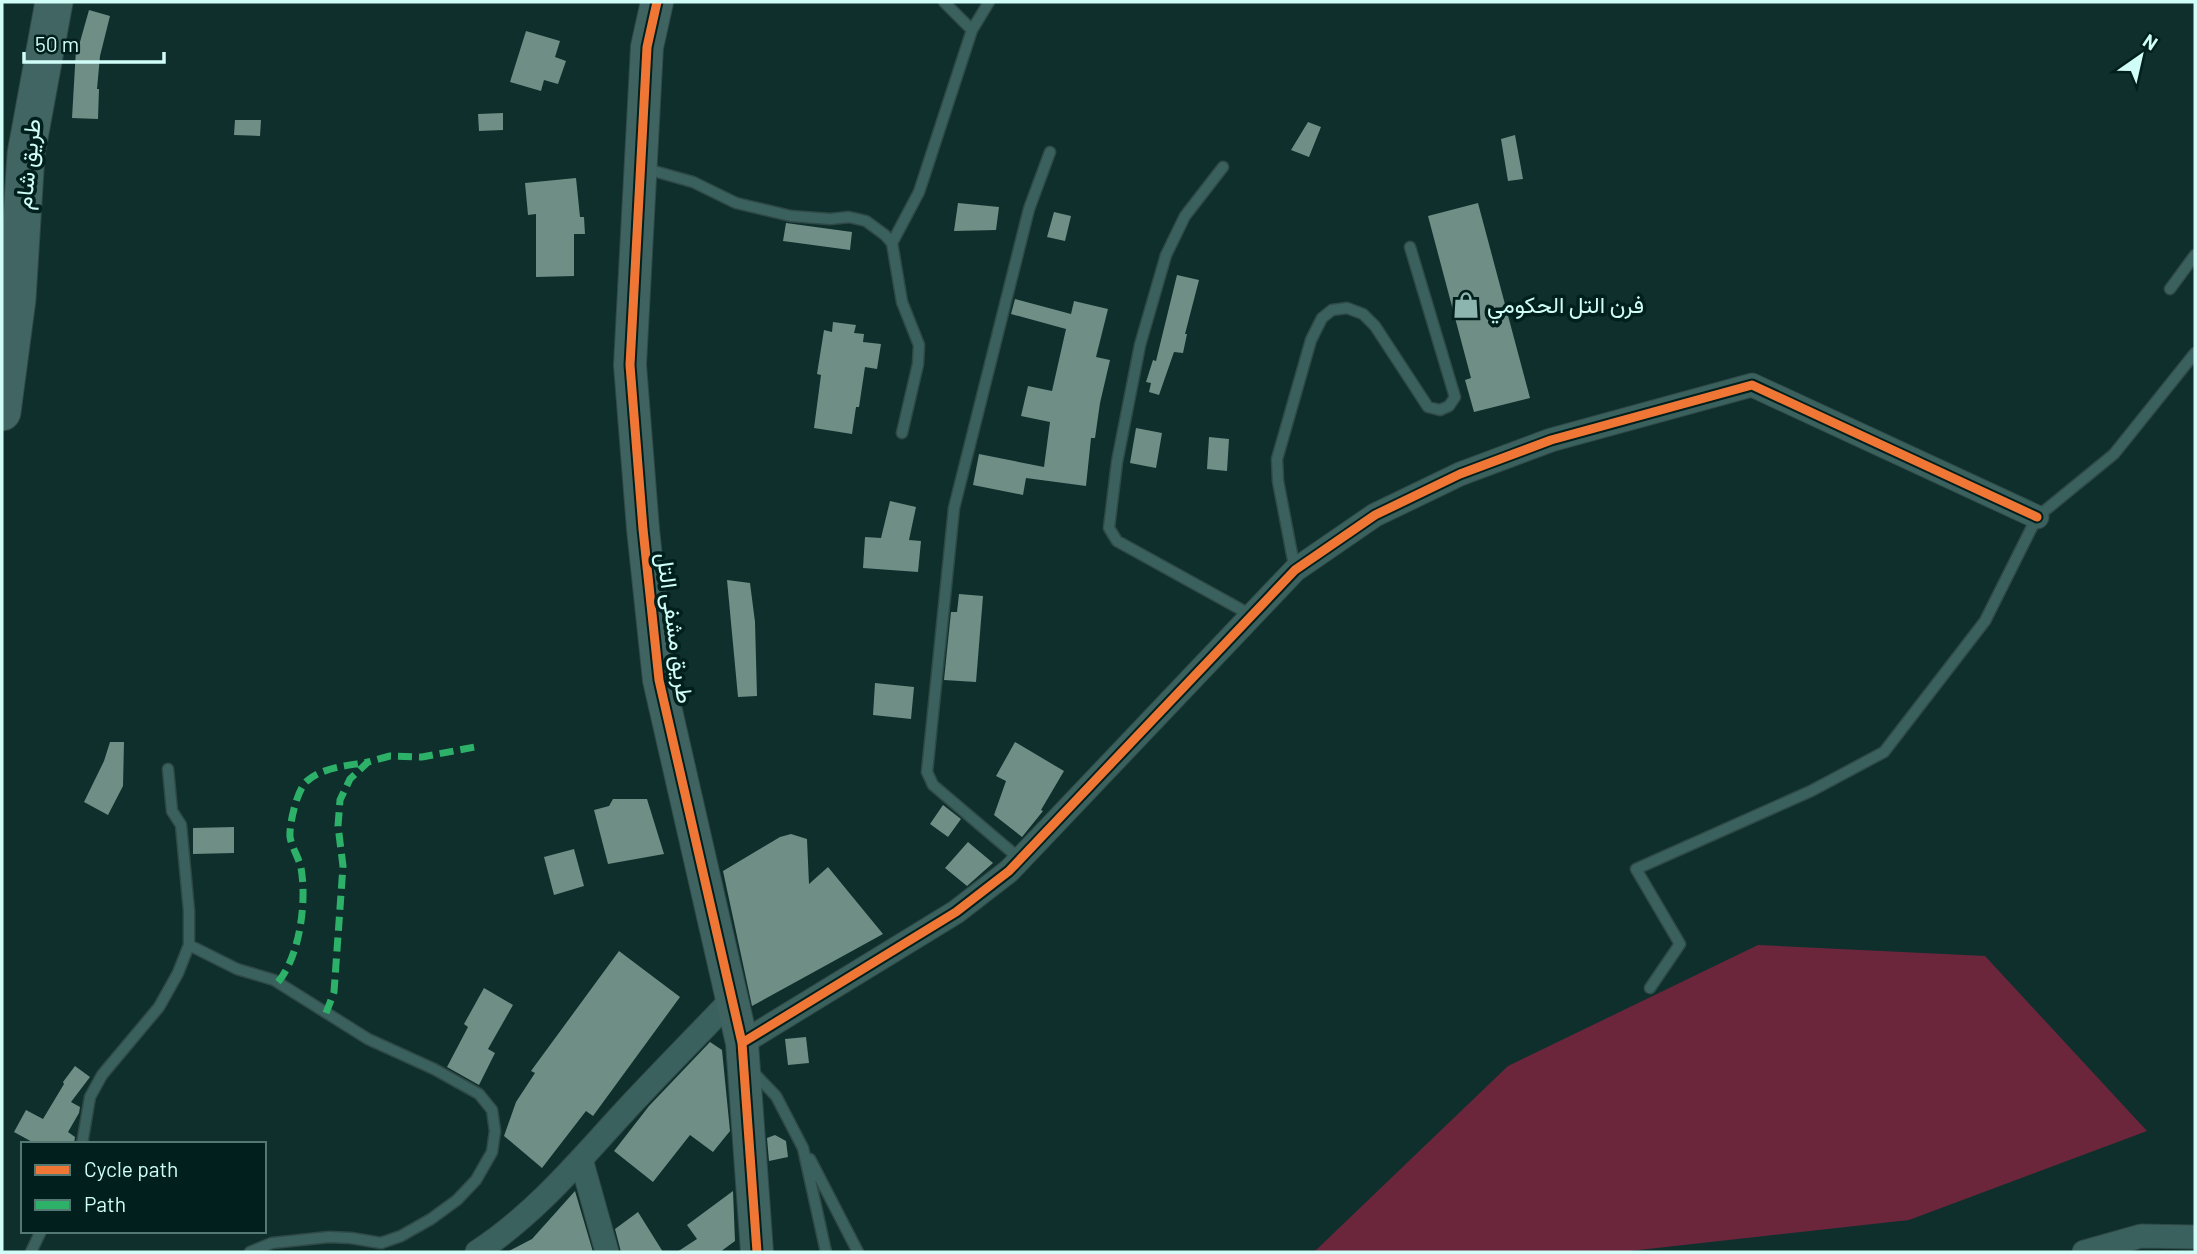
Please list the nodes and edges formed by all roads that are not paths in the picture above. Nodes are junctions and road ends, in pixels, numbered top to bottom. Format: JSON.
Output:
{"nodes":[{"id":1,"x":54,"y":2,"type":"edge"},
{"id":2,"x":657,"y":2,"type":"edge"},
{"id":3,"x":944,"y":2,"type":"edge"},
{"id":4,"x":989,"y":2,"type":"edge"},
{"id":5,"x":972,"y":30,"type":"junction"},
{"id":6,"x":1050,"y":152,"type":"dead end"},
{"id":7,"x":1223,"y":167,"type":"dead end"},
{"id":8,"x":640,"y":168,"type":"junction"},
{"id":9,"x":892,"y":243,"type":"junction"},
{"id":10,"x":1410,"y":247,"type":"dead end"},
{"id":11,"x":2195,"y":255,"type":"edge"},
{"id":12,"x":2170,"y":289,"type":"dead end"},
{"id":13,"x":2195,"y":353,"type":"edge"},
{"id":14,"x":2,"y":412,"type":"edge"},
{"id":15,"x":902,"y":433,"type":"dead end"},
{"id":16,"x":2037,"y":517,"type":"junction"},
{"id":17,"x":1295,"y":570,"type":"junction"},
{"id":18,"x":1251,"y":615,"type":"junction"},
{"id":19,"x":168,"y":769,"type":"dead end"},
{"id":20,"x":1020,"y":859,"type":"junction"},
{"id":21,"x":189,"y":945,"type":"junction"},
{"id":22,"x":1650,"y":988,"type":"dead end"},
{"id":23,"x":732,"y":999,"type":"junction"},
{"id":24,"x":743,"y":1052,"type":"junction"},
{"id":25,"x":82,"y":1142,"type":"edge"},
{"id":26,"x":803,"y":1148,"type":"junction"},
{"id":27,"x":581,"y":1159,"type":"junction"},
{"id":28,"x":40,"y":1233,"type":"edge"},
{"id":29,"x":2195,"y":1237,"type":"edge"},
{"id":30,"x":752,"y":1249,"type":"edge"},
{"id":31,"x":31,"y":1252,"type":"edge"},
{"id":32,"x":250,"y":1252,"type":"edge"},
{"id":33,"x":477,"y":1252,"type":"edge"},
{"id":34,"x":607,"y":1252,"type":"edge"},
{"id":35,"x":826,"y":1252,"type":"edge"},
{"id":36,"x":858,"y":1252,"type":"edge"},
{"id":37,"x":2084,"y":1252,"type":"edge"}],
"edges":[{"from":1,"to":14,"type":"main road","name":"طريق شام"},
{"from":2,"to":8,"type":"street","name":"طريق مشفى التل"},
{"from":3,"to":5,"type":"lane"},
{"from":4,"to":5,"type":"lane"},
{"from":5,"to":9,"type":"lane"},
{"from":6,"to":20,"type":"lane"},
{"from":7,"to":18,"type":"lane"},
{"from":8,"to":9,"type":"lane"},
{"from":8,"to":23,"type":"street","name":"طريق مشفى التل"},
{"from":9,"to":15,"type":"lane"},
{"from":10,"to":17,"type":"lane"},
{"from":11,"to":12,"type":"lane"},
{"from":13,"to":16,"type":"lane"},
{"from":16,"to":17,"type":"street"},
{"from":16,"to":22,"type":"lane"},
{"from":17,"to":18,"type":"street"},
{"from":18,"to":20,"type":"street"},
{"from":19,"to":21,"type":"lane"},
{"from":20,"to":24,"type":"street"},
{"from":21,"to":25,"type":"lane"},
{"from":21,"to":32,"type":"lane"},
{"from":23,"to":24,"type":"street","name":"طريق مشفى التل"},
{"from":23,"to":27,"type":"street"},
{"from":24,"to":26,"type":"lane"},
{"from":24,"to":30,"type":"street","name":"طريق مشفى التل"},
{"from":26,"to":35,"type":"lane"},
{"from":26,"to":36,"type":"lane"},
{"from":27,"to":33,"type":"street"},
{"from":27,"to":34,"type":"street"},
{"from":28,"to":31,"type":"lane"},
{"from":29,"to":37,"type":"street"}]}
